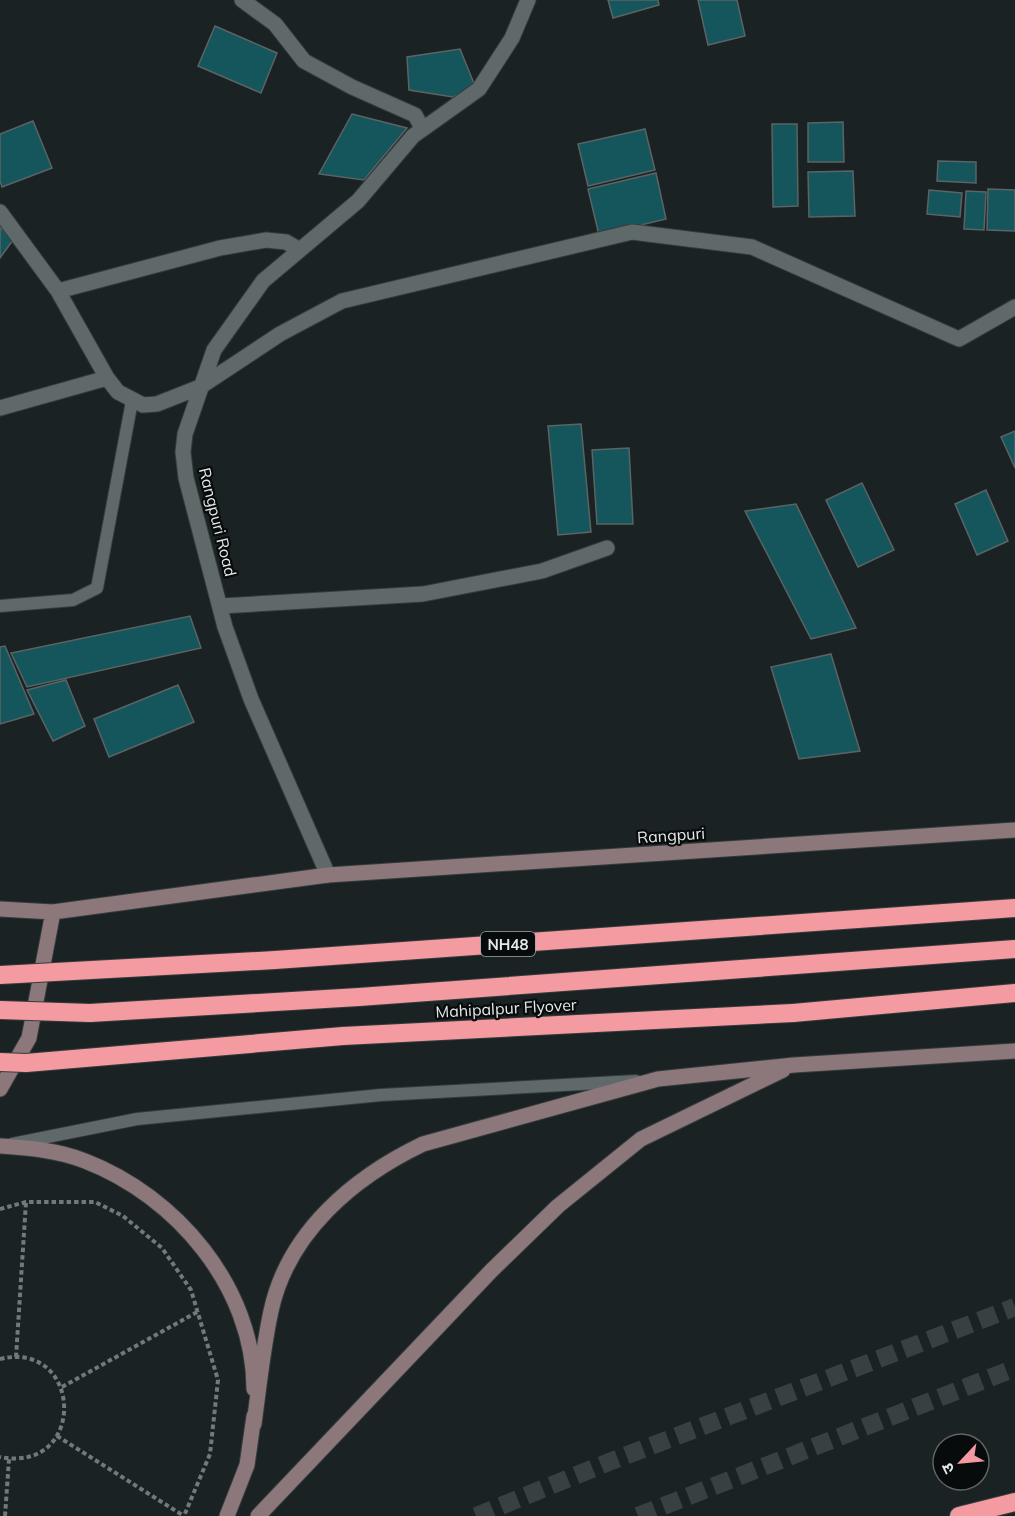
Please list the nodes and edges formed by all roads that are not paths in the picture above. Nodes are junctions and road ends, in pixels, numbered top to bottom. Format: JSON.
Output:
{"nodes":[{"id":1,"x":242,"y":0,"type":"edge"},
{"id":2,"x":528,"y":0,"type":"edge"},
{"id":3,"x":422,"y":129,"type":"junction"},
{"id":4,"x":0,"y":212,"type":"edge"},
{"id":5,"x":300,"y":250,"type":"junction"},
{"id":6,"x":58,"y":291,"type":"junction"},
{"id":7,"x":1015,"y":307,"type":"edge"},
{"id":8,"x":107,"y":378,"type":"junction"},
{"id":9,"x":200,"y":387,"type":"junction"},
{"id":10,"x":132,"y":401,"type":"junction"},
{"id":11,"x":0,"y":408,"type":"edge"},
{"id":12,"x":607,"y":548,"type":"dead end"},
{"id":13,"x":0,"y":606,"type":"edge"},
{"id":14,"x":221,"y":606,"type":"junction"},
{"id":15,"x":1015,"y":830,"type":"edge"},
{"id":16,"x":328,"y":875,"type":"junction"},
{"id":17,"x":0,"y":909,"type":"edge"},
{"id":18,"x":1015,"y":909,"type":"edge"},
{"id":19,"x":53,"y":912,"type":"junction"},
{"id":20,"x":1015,"y":949,"type":"edge"},
{"id":21,"x":0,"y":975,"type":"edge"},
{"id":22,"x":1015,"y":993,"type":"edge"},
{"id":23,"x":0,"y":1010,"type":"edge"},
{"id":24,"x":1015,"y":1051,"type":"edge"},
{"id":25,"x":0,"y":1062,"type":"edge"},
{"id":26,"x":794,"y":1065,"type":"junction"},
{"id":27,"x":658,"y":1079,"type":"junction"},
{"id":28,"x":0,"y":1089,"type":"edge"},
{"id":29,"x":0,"y":1146,"type":"edge"},
{"id":30,"x":254,"y":1424,"type":"junction"},
{"id":31,"x":1015,"y":1502,"type":"edge"},
{"id":32,"x":227,"y":1516,"type":"edge"},
{"id":33,"x":258,"y":1516,"type":"edge"},
{"id":34,"x":960,"y":1516,"type":"edge"}],
"edges":[{"from":1,"to":3,"type":"street"},
{"from":2,"to":3,"type":"street","name":"Rangpuri Road"},
{"from":3,"to":5,"type":"street","name":"Rangpuri Road"},
{"from":4,"to":6,"type":"street"},
{"from":5,"to":6,"type":"street"},
{"from":5,"to":9,"type":"street","name":"Rangpuri Road"},
{"from":6,"to":8,"type":"street"},
{"from":7,"to":9,"type":"street"},
{"from":8,"to":10,"type":"street"},
{"from":8,"to":11,"type":"street"},
{"from":9,"to":10,"type":"street"},
{"from":9,"to":14,"type":"street","name":"Rangpuri Road"},
{"from":10,"to":13,"type":"lane"},
{"from":12,"to":14,"type":"street"},
{"from":14,"to":16,"type":"street","name":"Rangpuri Road"},
{"from":15,"to":16,"type":"main road","name":"Rangpuri"},
{"from":16,"to":19,"type":"main road","name":"Rangpuri"},
{"from":17,"to":19,"type":"main road","name":"Rangpuri"},
{"from":18,"to":21,"type":"highway","number":"NH48","bridge":true},
{"from":19,"to":28,"type":"main road"},
{"from":20,"to":23,"type":"highway","bridge":true},
{"from":22,"to":25,"type":"highway","name":"Mahipalpur Flyover","bridge":true},
{"from":24,"to":26,"type":"main road"},
{"from":26,"to":27,"type":"main road"},
{"from":26,"to":33,"type":"main road"},
{"from":27,"to":29,"type":"lane"},
{"from":27,"to":30,"type":"main road"},
{"from":29,"to":30,"type":"main road"},
{"from":30,"to":32,"type":"main road"},
{"from":31,"to":34,"type":"highway"}]}
